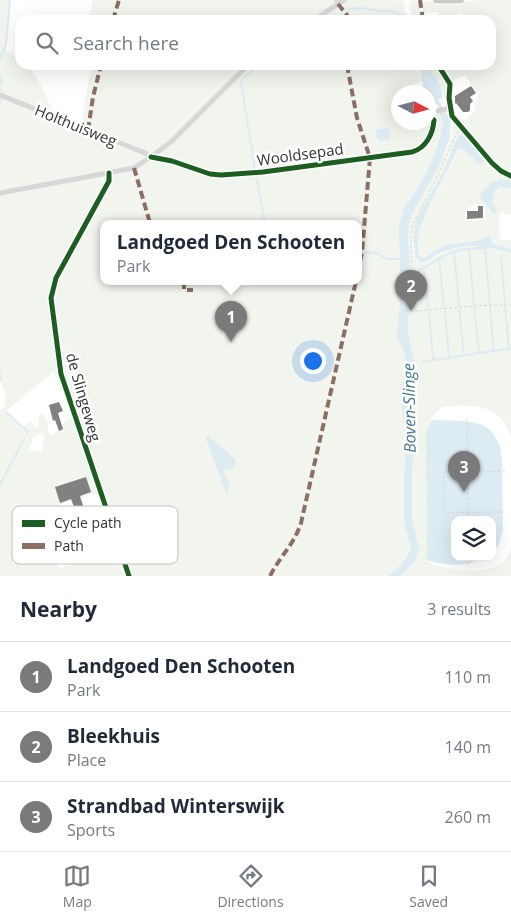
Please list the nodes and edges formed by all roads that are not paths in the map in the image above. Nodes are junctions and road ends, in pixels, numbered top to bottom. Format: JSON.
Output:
{"nodes":[{"id":1,"x":344,"y":0,"type":"edge"},
{"id":2,"x":436,"y":0,"type":"edge"},
{"id":3,"x":461,"y":0,"type":"edge"},
{"id":4,"x":337,"y":2,"type":"edge"},
{"id":5,"x":320,"y":15,"type":"edge"},
{"id":6,"x":243,"y":70,"type":"edge"},
{"id":7,"x":451,"y":91,"type":"dead end"},
{"id":8,"x":0,"y":95,"type":"edge"},
{"id":9,"x":447,"y":108,"type":"junction"},
{"id":10,"x":438,"y":111,"type":"dead end"},
{"id":11,"x":151,"y":157,"type":"junction"},
{"id":12,"x":109,"y":173,"type":"junction"},
{"id":13,"x":511,"y":176,"type":"edge"},
{"id":14,"x":0,"y":193,"type":"edge"},
{"id":15,"x":105,"y":506,"type":"edge"},
{"id":16,"x":125,"y":564,"type":"edge"},
{"id":17,"x":129,"y":576,"type":"edge"}],
"edges":[{"from":1,"to":4,"type":"street"},
{"from":2,"to":3,"type":"main road"},
{"from":4,"to":5,"type":"street"},
{"from":6,"to":11,"type":"street"},
{"from":7,"to":9,"type":"street"},
{"from":8,"to":11,"type":"street","name":"Holthuisweg"},
{"from":9,"to":10,"type":"street"},
{"from":9,"to":13,"type":"street"},
{"from":11,"to":12,"type":"street"},
{"from":12,"to":14,"type":"street"},
{"from":12,"to":15,"type":"street","name":"de Slingeweg"},
{"from":16,"to":17,"type":"street","name":"de Slingeweg"}]}
